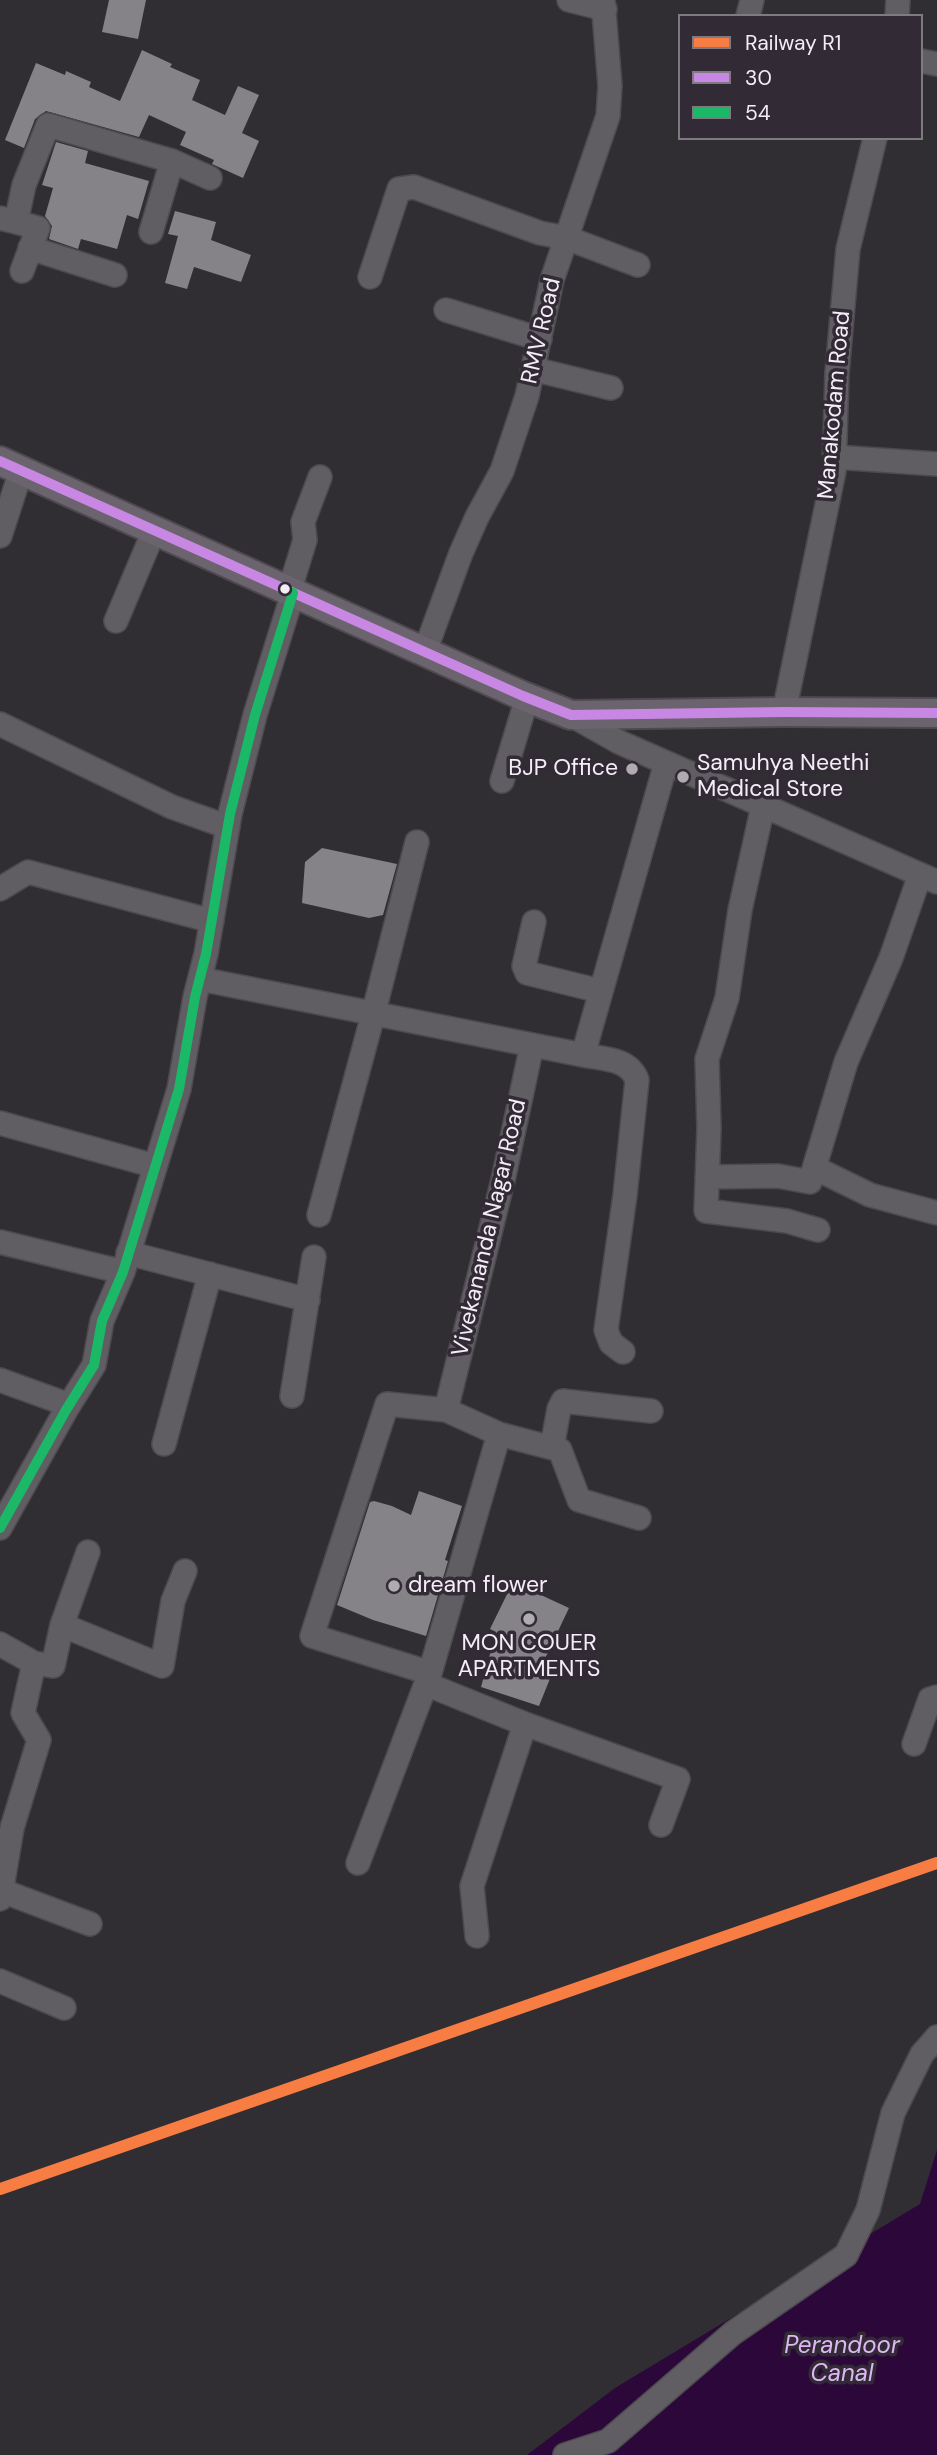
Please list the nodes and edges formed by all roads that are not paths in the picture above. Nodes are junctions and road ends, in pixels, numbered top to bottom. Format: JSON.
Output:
{"nodes":[{"id":1,"x":569,"y":0,"type":"edge"},
{"id":2,"x":604,"y":4,"type":"edge"},
{"id":3,"x":875,"y":140,"type":"edge"},
{"id":4,"x":172,"y":161,"type":"junction"},
{"id":5,"x":210,"y":178,"type":"dead end"},
{"id":6,"x":8,"y":220,"type":"edge"},
{"id":7,"x":151,"y":232,"type":"dead end"},
{"id":8,"x":567,"y":238,"type":"junction"},
{"id":9,"x":30,"y":248,"type":"junction"},
{"id":10,"x":639,"y":265,"type":"dead end"},
{"id":11,"x":22,"y":271,"type":"dead end"},
{"id":12,"x":115,"y":275,"type":"dead end"},
{"id":13,"x":370,"y":277,"type":"dead end"},
{"id":14,"x":446,"y":310,"type":"dead end"},
{"id":15,"x":540,"y":339,"type":"junction"},
{"id":16,"x":533,"y":369,"type":"junction"},
{"id":17,"x":611,"y":388,"type":"dead end"},
{"id":18,"x":835,"y":457,"type":"junction"},
{"id":19,"x":937,"y":464,"type":"edge"},
{"id":20,"x":11,"y":466,"type":"edge"},
{"id":21,"x":320,"y":477,"type":"dead end"},
{"id":22,"x":155,"y":531,"type":"junction"},
{"id":23,"x":0,"y":536,"type":"edge"},
{"id":24,"x":291,"y":593,"type":"junction"},
{"id":25,"x":116,"y":621,"type":"dead end"},
{"id":26,"x":425,"y":651,"type":"junction"},
{"id":27,"x":527,"y":698,"type":"junction"},
{"id":28,"x":784,"y":712,"type":"junction"},
{"id":29,"x":937,"y":713,"type":"edge"},
{"id":30,"x":571,"y":715,"type":"junction"},
{"id":31,"x":0,"y":724,"type":"edge"},
{"id":32,"x":666,"y":763,"type":"junction"},
{"id":33,"x":502,"y":781,"type":"dead end"},
{"id":34,"x":763,"y":806,"type":"junction"},
{"id":35,"x":228,"y":827,"type":"junction"},
{"id":36,"x":417,"y":842,"type":"dead end"},
{"id":37,"x":929,"y":878,"type":"edge"},
{"id":38,"x":0,"y":890,"type":"edge"},
{"id":39,"x":212,"y":921,"type":"junction"},
{"id":40,"x":534,"y":922,"type":"dead end"},
{"id":41,"x":200,"y":979,"type":"junction"},
{"id":42,"x":600,"y":991,"type":"junction"},
{"id":43,"x":373,"y":1015,"type":"junction"},
{"id":44,"x":532,"y":1045,"type":"junction"},
{"id":45,"x":583,"y":1055,"type":"junction"},
{"id":46,"x":0,"y":1123,"type":"edge"},
{"id":47,"x":155,"y":1166,"type":"junction"},
{"id":48,"x":815,"y":1168,"type":"junction"},
{"id":49,"x":708,"y":1177,"type":"junction"},
{"id":50,"x":937,"y":1213,"type":"edge"},
{"id":51,"x":319,"y":1215,"type":"dead end"},
{"id":52,"x":818,"y":1230,"type":"dead end"},
{"id":53,"x":0,"y":1242,"type":"edge"},
{"id":54,"x":314,"y":1257,"type":"dead end"},
{"id":55,"x":126,"y":1263,"type":"junction"},
{"id":56,"x":210,"y":1274,"type":"junction"},
{"id":57,"x":308,"y":1300,"type":"junction"},
{"id":58,"x":623,"y":1352,"type":"dead end"},
{"id":59,"x":0,"y":1380,"type":"edge"},
{"id":60,"x":292,"y":1396,"type":"dead end"},
{"id":61,"x":69,"y":1405,"type":"junction"},
{"id":62,"x":446,"y":1410,"type":"junction"},
{"id":63,"x":651,"y":1411,"type":"dead end"},
{"id":64,"x":499,"y":1434,"type":"junction"},
{"id":65,"x":164,"y":1444,"type":"dead end"},
{"id":66,"x":552,"y":1447,"type":"junction"},
{"id":67,"x":6,"y":1504,"type":"edge"},
{"id":68,"x":639,"y":1518,"type":"dead end"},
{"id":69,"x":0,"y":1528,"type":"edge"},
{"id":70,"x":88,"y":1552,"type":"dead end"},
{"id":71,"x":185,"y":1571,"type":"dead end"},
{"id":72,"x":62,"y":1625,"type":"junction"},
{"id":73,"x":0,"y":1644,"type":"edge"},
{"id":74,"x":34,"y":1663,"type":"junction"},
{"id":75,"x":428,"y":1679,"type":"junction"},
{"id":76,"x":937,"y":1697,"type":"edge"},
{"id":77,"x":525,"y":1724,"type":"junction"},
{"id":78,"x":914,"y":1744,"type":"dead end"},
{"id":79,"x":661,"y":1825,"type":"dead end"},
{"id":80,"x":358,"y":1863,"type":"dead end"},
{"id":81,"x":2,"y":1894,"type":"edge"},
{"id":82,"x":90,"y":1924,"type":"dead end"},
{"id":83,"x":477,"y":1936,"type":"dead end"},
{"id":84,"x":0,"y":1982,"type":"edge"},
{"id":85,"x":64,"y":2008,"type":"dead end"},
{"id":86,"x":937,"y":2037,"type":"edge"},
{"id":87,"x":565,"y":2455,"type":"edge"}],
"edges":[{"from":1,"to":2,"type":"street"},
{"from":2,"to":8,"type":"street","name":"RMV Road"},
{"from":3,"to":18,"type":"street","name":"Manakodam Road"},
{"from":4,"to":5,"type":"street"},
{"from":4,"to":6,"type":"street"},
{"from":4,"to":7,"type":"street"},
{"from":6,"to":9,"type":"street"},
{"from":8,"to":10,"type":"street"},
{"from":8,"to":13,"type":"street"},
{"from":8,"to":15,"type":"street","name":"RMV Road"},
{"from":9,"to":11,"type":"street"},
{"from":9,"to":12,"type":"street"},
{"from":14,"to":15,"type":"street"},
{"from":15,"to":16,"type":"street","name":"RMV Road"},
{"from":16,"to":17,"type":"street"},
{"from":16,"to":26,"type":"street","name":"RMV Road"},
{"from":18,"to":19,"type":"street"},
{"from":18,"to":28,"type":"street","name":"Manakodam Road"},
{"from":20,"to":22,"type":"main road"},
{"from":20,"to":23,"type":"street"},
{"from":21,"to":24,"type":"street"},
{"from":22,"to":24,"type":"main road"},
{"from":22,"to":25,"type":"street"},
{"from":24,"to":26,"type":"main road"},
{"from":24,"to":35,"type":"street"},
{"from":26,"to":27,"type":"main road"},
{"from":27,"to":30,"type":"main road"},
{"from":27,"to":33,"type":"street"},
{"from":28,"to":29,"type":"main road"},
{"from":28,"to":30,"type":"main road"},
{"from":30,"to":32,"type":"street"},
{"from":31,"to":35,"type":"street"},
{"from":32,"to":34,"type":"street"},
{"from":32,"to":42,"type":"street"},
{"from":34,"to":37,"type":"street"},
{"from":34,"to":49,"type":"street"},
{"from":35,"to":39,"type":"street"},
{"from":36,"to":43,"type":"street"},
{"from":37,"to":48,"type":"street"},
{"from":38,"to":39,"type":"street"},
{"from":39,"to":41,"type":"street"},
{"from":40,"to":42,"type":"street"},
{"from":41,"to":43,"type":"street"},
{"from":41,"to":47,"type":"street"},
{"from":42,"to":45,"type":"street"},
{"from":43,"to":44,"type":"street"},
{"from":43,"to":51,"type":"street"},
{"from":44,"to":45,"type":"street"},
{"from":44,"to":62,"type":"street","name":"Vivekananda Nagar Road"},
{"from":45,"to":58,"type":"street"},
{"from":46,"to":47,"type":"street"},
{"from":47,"to":55,"type":"street"},
{"from":48,"to":49,"type":"street"},
{"from":48,"to":50,"type":"street"},
{"from":49,"to":52,"type":"street"},
{"from":53,"to":55,"type":"street"},
{"from":54,"to":57,"type":"street"},
{"from":55,"to":56,"type":"street"},
{"from":55,"to":61,"type":"street"},
{"from":56,"to":57,"type":"street"},
{"from":56,"to":65,"type":"street"},
{"from":57,"to":60,"type":"street"},
{"from":59,"to":61,"type":"street"},
{"from":61,"to":67,"type":"street"},
{"from":62,"to":64,"type":"street"},
{"from":62,"to":75,"type":"street"},
{"from":63,"to":66,"type":"street"},
{"from":64,"to":66,"type":"street"},
{"from":64,"to":75,"type":"street"},
{"from":66,"to":68,"type":"street"},
{"from":67,"to":69,"type":"street"},
{"from":70,"to":72,"type":"street"},
{"from":71,"to":72,"type":"street"},
{"from":72,"to":74,"type":"street"},
{"from":73,"to":74,"type":"street"},
{"from":74,"to":81,"type":"street"},
{"from":75,"to":77,"type":"street"},
{"from":75,"to":80,"type":"street"},
{"from":76,"to":78,"type":"street"},
{"from":77,"to":79,"type":"street"},
{"from":77,"to":83,"type":"street"},
{"from":81,"to":82,"type":"street"},
{"from":84,"to":85,"type":"street"},
{"from":86,"to":87,"type":"street"}]}
